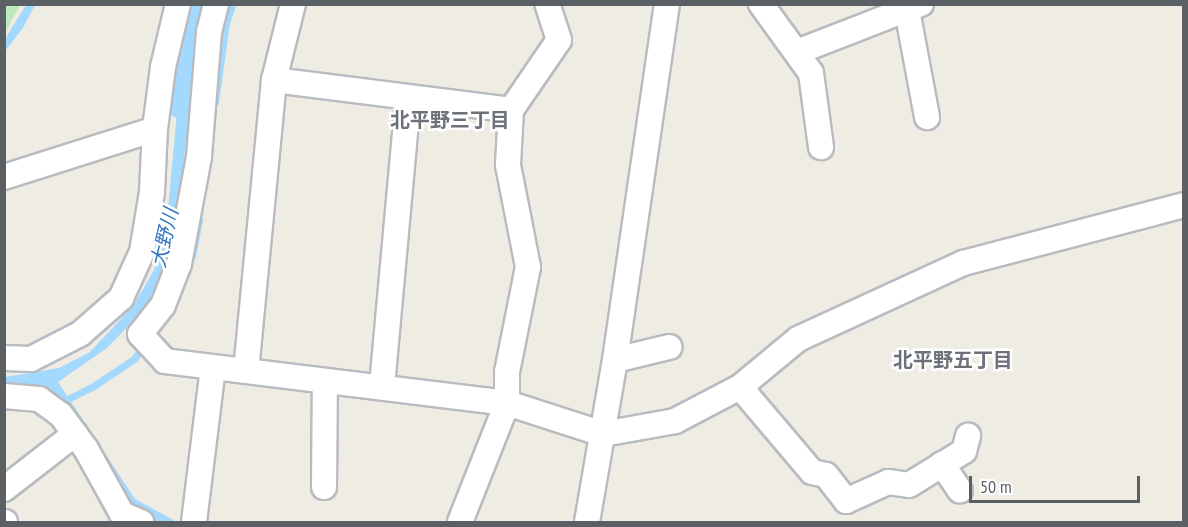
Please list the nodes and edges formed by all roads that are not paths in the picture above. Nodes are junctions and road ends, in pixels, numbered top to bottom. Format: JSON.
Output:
{"nodes":[{"id":1,"x":178,"y":4,"type":"edge"},
{"id":2,"x":216,"y":4,"type":"edge"},
{"id":3,"x":293,"y":4,"type":"edge"},
{"id":4,"x":547,"y":4,"type":"edge"},
{"id":5,"x":667,"y":4,"type":"edge"},
{"id":6,"x":760,"y":4,"type":"edge"},
{"id":7,"x":914,"y":7,"type":"edge"},
{"id":8,"x":797,"y":52,"type":"junction"},
{"id":9,"x":274,"y":80,"type":"junction"},
{"id":10,"x":408,"y":99,"type":"junction"},
{"id":11,"x":512,"y":110,"type":"junction"},
{"id":12,"x":927,"y":117,"type":"dead end"},
{"id":13,"x":155,"y":129,"type":"junction"},
{"id":14,"x":821,"y":147,"type":"dead end"},
{"id":15,"x":4,"y":177,"type":"edge"},
{"id":16,"x":1181,"y":211,"type":"edge"},
{"id":17,"x":669,"y":347,"type":"dead end"},
{"id":18,"x":4,"y":358,"type":"edge"},
{"id":19,"x":615,"y":360,"type":"junction"},
{"id":20,"x":213,"y":368,"type":"junction"},
{"id":21,"x":246,"y":371,"type":"junction"},
{"id":22,"x":325,"y":381,"type":"junction"},
{"id":23,"x":382,"y":386,"type":"junction"},
{"id":24,"x":740,"y":387,"type":"junction"},
{"id":25,"x":4,"y":396,"type":"edge"},
{"id":26,"x":507,"y":403,"type":"junction"},
{"id":27,"x":75,"y":434,"type":"junction"},
{"id":28,"x":603,"y":434,"type":"junction"},
{"id":29,"x":968,"y":436,"type":"dead end"},
{"id":30,"x":942,"y":464,"type":"junction"},
{"id":31,"x":324,"y":487,"type":"dead end"},
{"id":32,"x":4,"y":489,"type":"edge"},
{"id":33,"x":960,"y":491,"type":"dead end"},
{"id":34,"x":141,"y":522,"type":"edge"},
{"id":35,"x":194,"y":522,"type":"edge"},
{"id":36,"x":460,"y":522,"type":"edge"},
{"id":37,"x":587,"y":522,"type":"edge"}],
"edges":[{"from":1,"to":13,"type":"street"},
{"from":2,"to":20,"type":"street"},
{"from":3,"to":9,"type":"street"},
{"from":4,"to":11,"type":"street"},
{"from":5,"to":19,"type":"street"},
{"from":6,"to":8,"type":"street"},
{"from":7,"to":8,"type":"street"},
{"from":7,"to":12,"type":"street"},
{"from":8,"to":14,"type":"street"},
{"from":9,"to":10,"type":"street"},
{"from":9,"to":21,"type":"street"},
{"from":10,"to":11,"type":"street"},
{"from":10,"to":23,"type":"street"},
{"from":11,"to":26,"type":"street"},
{"from":13,"to":15,"type":"street"},
{"from":13,"to":18,"type":"street"},
{"from":16,"to":24,"type":"street"},
{"from":17,"to":19,"type":"street"},
{"from":19,"to":28,"type":"street"},
{"from":20,"to":21,"type":"street"},
{"from":20,"to":35,"type":"street"},
{"from":21,"to":22,"type":"street"},
{"from":22,"to":23,"type":"street"},
{"from":22,"to":31,"type":"street"},
{"from":23,"to":26,"type":"street"},
{"from":24,"to":28,"type":"street"},
{"from":24,"to":30,"type":"street"},
{"from":25,"to":27,"type":"street"},
{"from":26,"to":28,"type":"street"},
{"from":26,"to":36,"type":"street"},
{"from":27,"to":32,"type":"street"},
{"from":27,"to":34,"type":"street"},
{"from":28,"to":37,"type":"street"},
{"from":29,"to":30,"type":"street"},
{"from":30,"to":33,"type":"street"}]}
